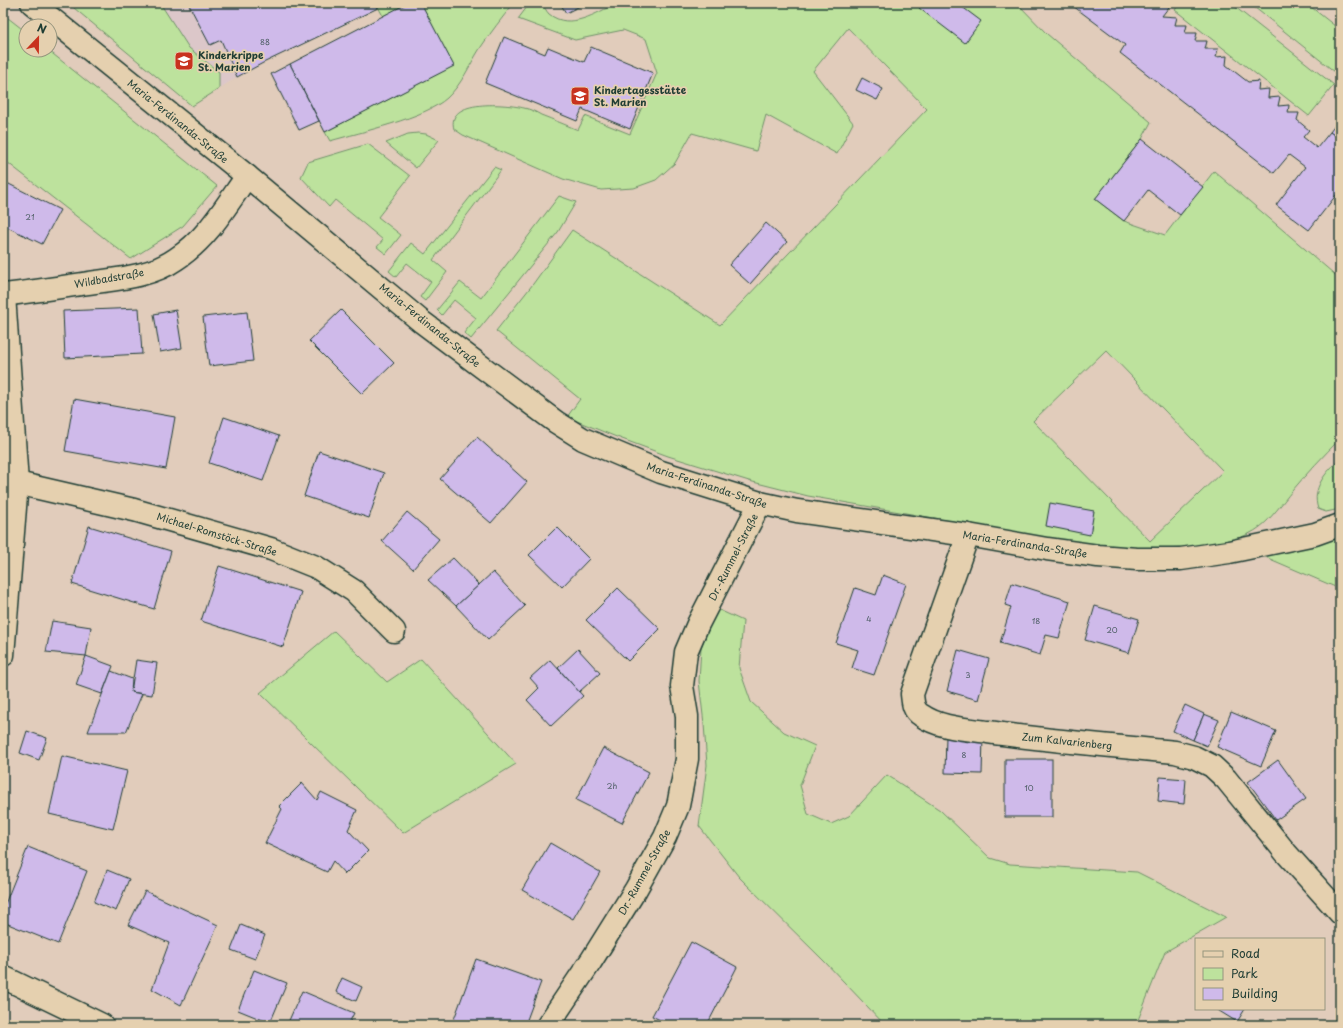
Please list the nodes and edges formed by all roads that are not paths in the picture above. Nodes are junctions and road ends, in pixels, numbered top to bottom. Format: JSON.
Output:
{"nodes":[{"id":1,"x":32,"y":3,"type":"edge"},
{"id":2,"x":247,"y":176,"type":"junction"},
{"id":3,"x":4,"y":295,"type":"edge"},
{"id":4,"x":17,"y":483,"type":"junction"},
{"id":5,"x":760,"y":503,"type":"junction"},
{"id":6,"x":1340,"y":525,"type":"edge"},
{"id":7,"x":968,"y":535,"type":"junction"},
{"id":8,"x":394,"y":631,"type":"dead end"},
{"id":9,"x":3,"y":655,"type":"edge"},
{"id":10,"x":1340,"y":913,"type":"edge"},
{"id":11,"x":3,"y":977,"type":"edge"},
{"id":12,"x":102,"y":1025,"type":"edge"},
{"id":13,"x":548,"y":1025,"type":"edge"}],
"edges":[{"from":1,"to":2,"type":"street","name":"Maria-Ferdinanda-Straße"},
{"from":2,"to":3,"type":"street","name":"Wildbadstraße"},
{"from":2,"to":5,"type":"street","name":"Maria-Ferdinanda-Straße"},
{"from":3,"to":4,"type":"street"},
{"from":4,"to":8,"type":"street","name":"Michael-Romstöck-Straße"},
{"from":4,"to":9,"type":"street"},
{"from":5,"to":7,"type":"street","name":"Maria-Ferdinanda-Straße"},
{"from":5,"to":13,"type":"street","name":"Dr.-Rummel-Straße"},
{"from":6,"to":7,"type":"street","name":"Maria-Ferdinanda-Straße"},
{"from":7,"to":10,"type":"street","name":"Zum Kalvarienberg"},
{"from":11,"to":12,"type":"street"}]}
